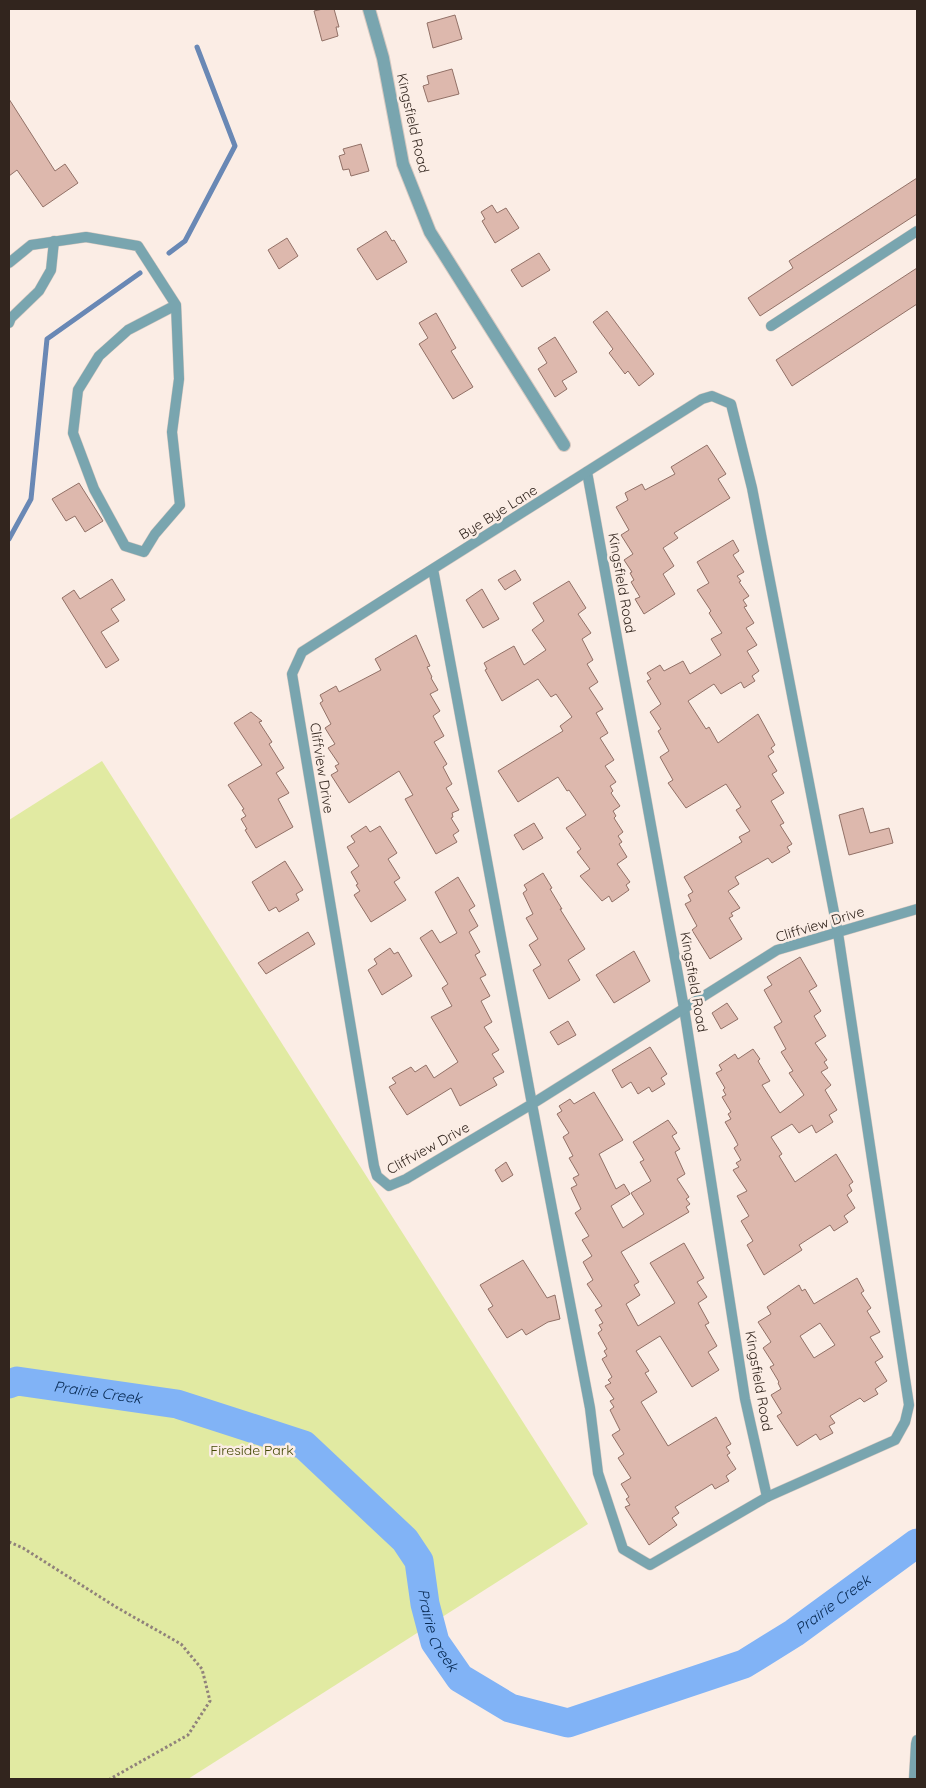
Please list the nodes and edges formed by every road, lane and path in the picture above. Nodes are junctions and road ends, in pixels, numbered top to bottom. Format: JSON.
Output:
{"nodes":[{"id":1,"x":369,"y":9,"type":"edge"},
{"id":2,"x":917,"y":231,"type":"edge"},
{"id":3,"x":54,"y":242,"type":"junction"},
{"id":4,"x":9,"y":264,"type":"edge"},
{"id":5,"x":176,"y":305,"type":"junction"},
{"id":6,"x":9,"y":322,"type":"edge"},
{"id":7,"x":771,"y":326,"type":"dead end"},
{"id":8,"x":564,"y":445,"type":"dead end"},
{"id":9,"x":587,"y":472,"type":"junction"},
{"id":10,"x":433,"y":569,"type":"junction"},
{"id":11,"x":292,"y":674,"type":"joint"},
{"id":12,"x":917,"y":909,"type":"edge"},
{"id":13,"x":838,"y":933,"type":"junction"},
{"id":14,"x":684,"y":1008,"type":"junction"},
{"id":15,"x":532,"y":1104,"type":"junction"},
{"id":16,"x":767,"y":1497,"type":"junction"},
{"id":17,"x":9,"y":1542,"type":"edge"},
{"id":18,"x":917,"y":1740,"type":"edge"},
{"id":19,"x":110,"y":1779,"type":"edge"},
{"id":20,"x":914,"y":1779,"type":"edge"}],
"edges":[{"from":1,"to":8,"type":"street","name":"Kingsfield Road"},
{"from":2,"to":7,"type":"lane"},
{"from":3,"to":4,"type":"lane"},
{"from":3,"to":5,"type":"lane"},
{"from":3,"to":6,"type":"lane"},
{"from":5,"to":5,"type":"lane"},
{"from":9,"to":10,"type":"lane","name":"Bye Bye Lane"},
{"from":9,"to":13,"type":"lane","name":"Bye Bye Lane"},
{"from":9,"to":14,"type":"lane","name":"Kingsfield Road"},
{"from":10,"to":11,"type":"lane","name":"Bye Bye Lane"},
{"from":10,"to":15,"type":"lane"},
{"from":11,"to":15,"type":"lane","name":"Cliffview Drive"},
{"from":12,"to":13,"type":"lane","name":"Cliffview Drive"},
{"from":13,"to":14,"type":"lane","name":"Cliffview Drive"},
{"from":13,"to":16,"type":"lane"},
{"from":14,"to":15,"type":"lane","name":"Cliffview Drive"},
{"from":14,"to":16,"type":"lane","name":"Kingsfield Road"},
{"from":15,"to":16,"type":"lane"},
{"from":17,"to":19,"type":"path"},
{"from":18,"to":20,"type":"lane"}]}
